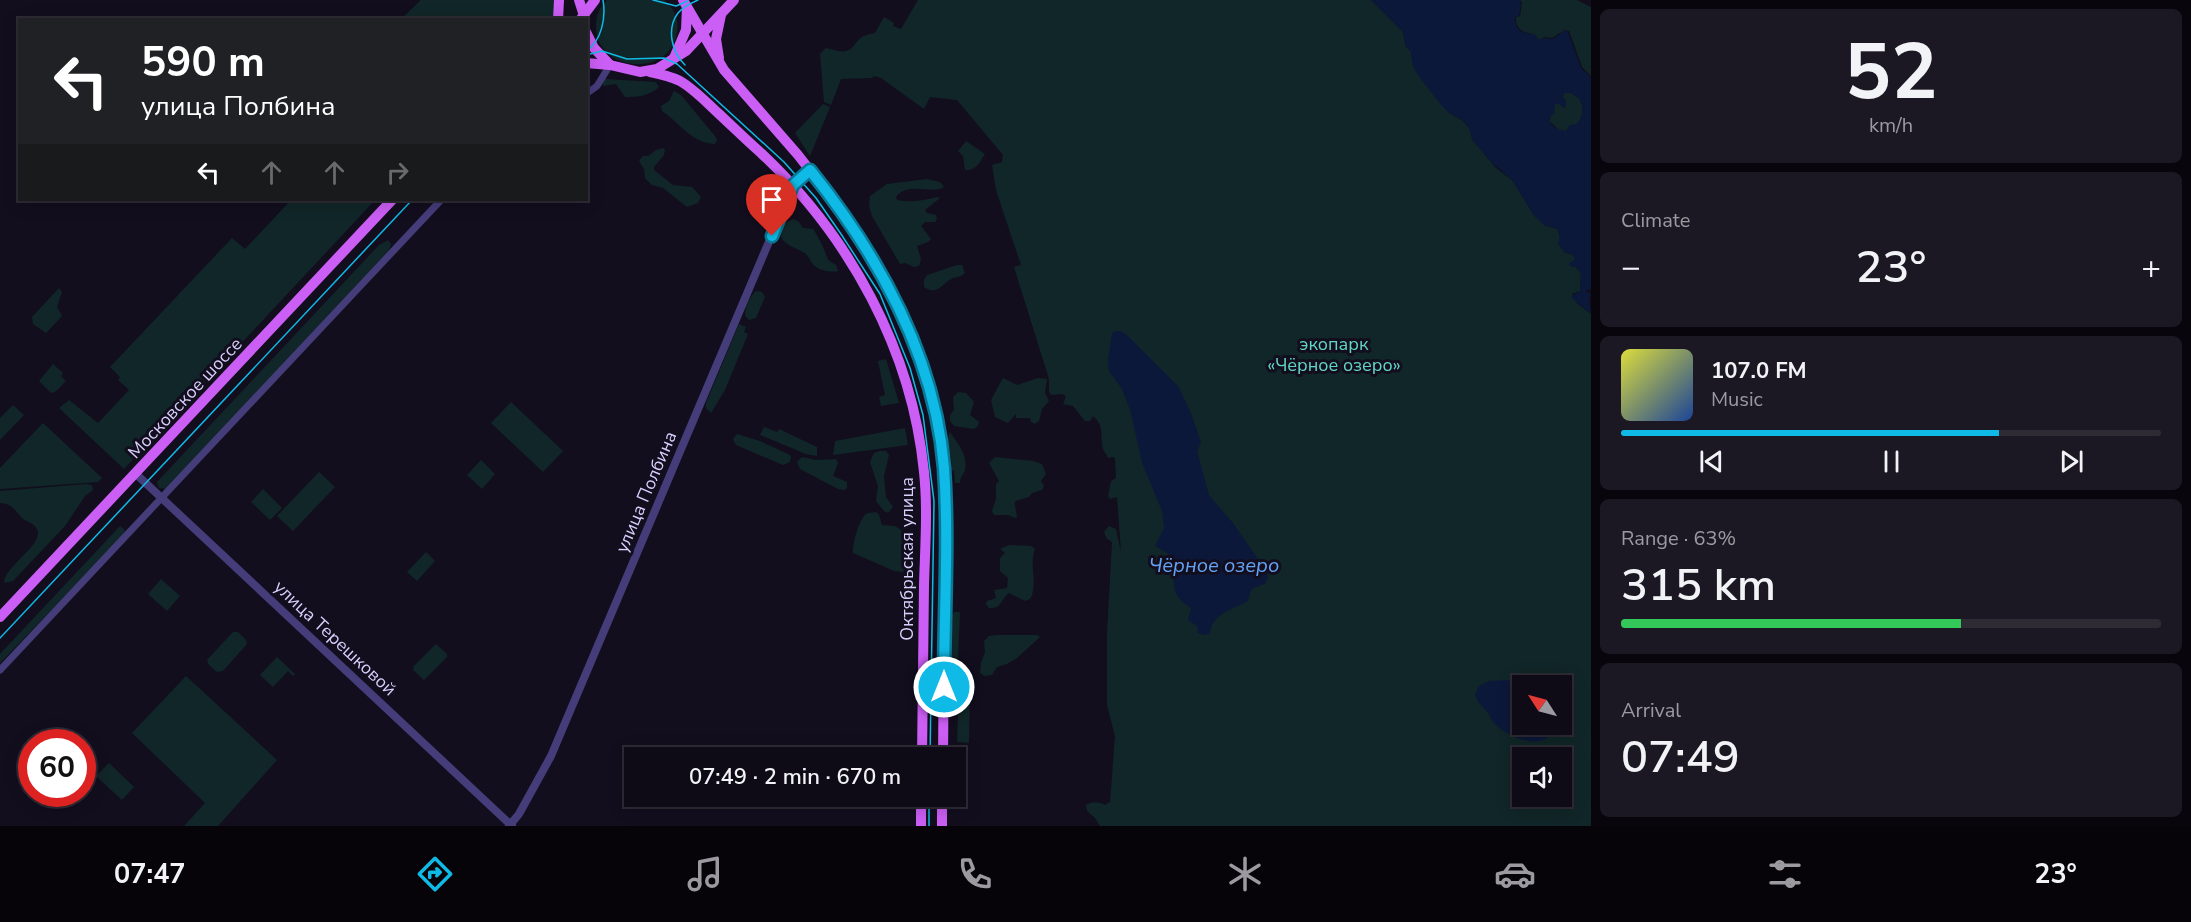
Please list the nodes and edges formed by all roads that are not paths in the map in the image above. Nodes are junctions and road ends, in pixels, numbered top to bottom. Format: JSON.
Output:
{"nodes":[{"id":1,"x":559,"y":0,"type":"edge"},
{"id":2,"x":579,"y":0,"type":"edge"},
{"id":3,"x":595,"y":0,"type":"edge"},
{"id":4,"x":734,"y":0,"type":"edge"},
{"id":5,"x":685,"y":3,"type":"edge"},
{"id":6,"x":722,"y":11,"type":"junction"},
{"id":7,"x":558,"y":18,"type":"edge"},
{"id":8,"x":583,"y":18,"type":"edge"},
{"id":9,"x":703,"y":34,"type":"junction"},
{"id":10,"x":588,"y":36,"type":"edge"},
{"id":11,"x":672,"y":60,"type":"junction"},
{"id":12,"x":588,"y":63,"type":"edge"},
{"id":13,"x":610,"y":65,"type":"junction"},
{"id":14,"x":724,"y":70,"type":"junction"},
{"id":15,"x":650,"y":72,"type":"junction"},
{"id":16,"x":588,"y":93,"type":"edge"},
{"id":17,"x":810,"y":170,"type":"junction"},
{"id":18,"x":793,"y":185,"type":"junction"},
{"id":19,"x":391,"y":201,"type":"edge"},
{"id":20,"x":440,"y":201,"type":"edge"},
{"id":21,"x":136,"y":474,"type":"junction"},
{"id":22,"x":162,"y":498,"type":"junction"},
{"id":23,"x":0,"y":617,"type":"edge"},
{"id":24,"x":0,"y":670,"type":"edge"},
{"id":25,"x":922,"y":747,"type":"edge"},
{"id":26,"x":943,"y":747,"type":"edge"},
{"id":27,"x":921,"y":807,"type":"edge"},
{"id":28,"x":942,"y":807,"type":"edge"},
{"id":29,"x":510,"y":826,"type":"edge"},
{"id":30,"x":921,"y":826,"type":"edge"},
{"id":31,"x":942,"y":826,"type":"edge"}],
"edges":[{"from":1,"to":7,"type":"main road"},
{"from":2,"to":8,"type":"main road"},
{"from":3,"to":8,"type":"main road"},
{"from":4,"to":6,"type":"main road"},
{"from":5,"to":9,"type":"main road","name":"Октябрьская улица"},
{"from":5,"to":11,"type":"main road"},
{"from":6,"to":9,"type":"main road"},
{"from":6,"to":14,"type":"main road"},
{"from":9,"to":11,"type":"main road"},
{"from":9,"to":14,"type":"main road","name":"Октябрьская улица"},
{"from":10,"to":13,"type":"main road"},
{"from":11,"to":15,"type":"main road"},
{"from":12,"to":13,"type":"main road"},
{"from":13,"to":15,"type":"main road"},
{"from":13,"to":16,"type":"street"},
{"from":14,"to":17,"type":"main road","name":"Октябрьская улица"},
{"from":15,"to":18,"type":"main road","name":"Октябрьская улица"},
{"from":17,"to":18,"type":"main road","name":"улица Полбина"},
{"from":17,"to":26,"type":"main road","name":"Октябрьская улица"},
{"from":18,"to":25,"type":"main road","name":"Октябрьская улица"},
{"from":18,"to":29,"type":"street","name":"улица Полбина"},
{"from":19,"to":21,"type":"main road","name":"Московское шоссе"},
{"from":20,"to":22,"type":"street"},
{"from":21,"to":22,"type":"street","name":"улица Терешковой"},
{"from":21,"to":23,"type":"main road","name":"Московское шоссе"},
{"from":22,"to":24,"type":"street"},
{"from":22,"to":29,"type":"street","name":"улица Терешковой"},
{"from":27,"to":30,"type":"main road"},
{"from":28,"to":31,"type":"main road"}]}
